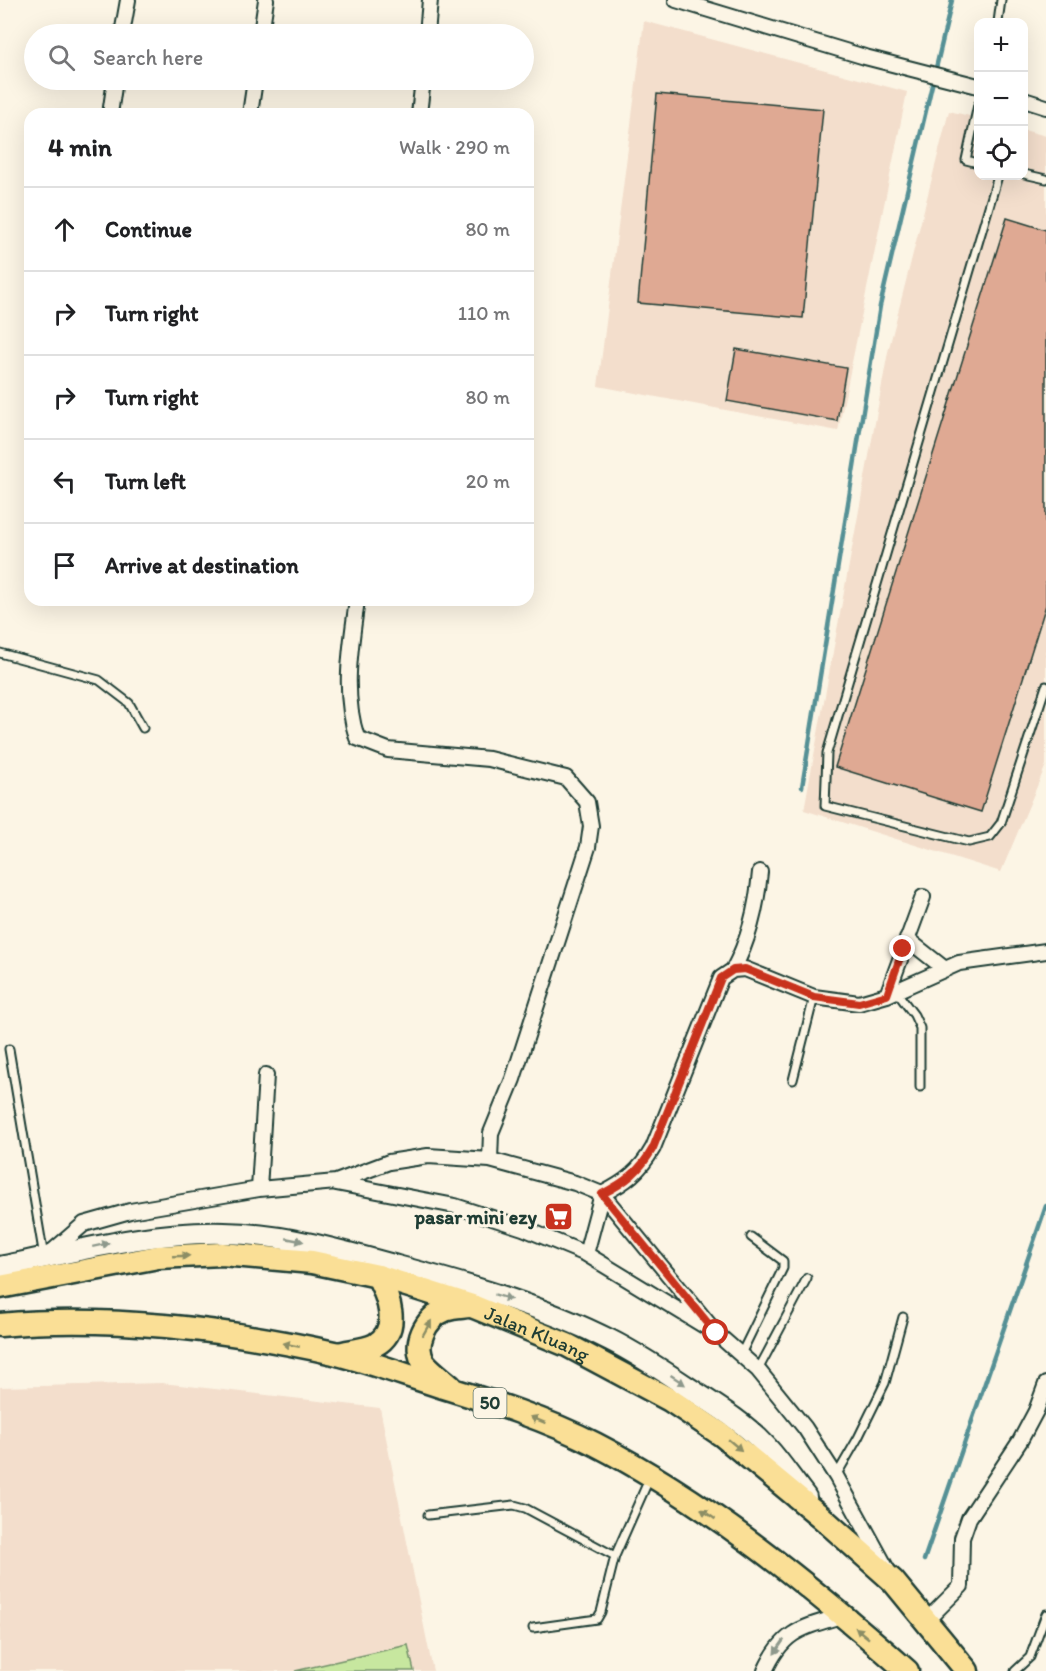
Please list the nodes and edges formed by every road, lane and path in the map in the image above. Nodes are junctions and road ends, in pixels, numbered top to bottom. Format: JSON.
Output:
{"nodes":[{"id":1,"x":128,"y":0,"type":"edge"},
{"id":2,"x":266,"y":0,"type":"edge"},
{"id":3,"x":430,"y":0,"type":"edge"},
{"id":4,"x":676,"y":0,"type":"edge"},
{"id":5,"x":1001,"y":0,"type":"edge"},
{"id":6,"x":999,"y":18,"type":"edge"},
{"id":7,"x":124,"y":24,"type":"edge"},
{"id":8,"x":262,"y":24,"type":"edge"},
{"id":9,"x":428,"y":24,"type":"edge"},
{"id":10,"x":974,"y":85,"type":"edge"},
{"id":11,"x":114,"y":90,"type":"edge"},
{"id":12,"x":254,"y":90,"type":"edge"},
{"id":13,"x":422,"y":90,"type":"edge"},
{"id":14,"x":1028,"y":102,"type":"edge"},
{"id":15,"x":1046,"y":107,"type":"edge"},
{"id":16,"x":111,"y":108,"type":"edge"},
{"id":17,"x":251,"y":108,"type":"edge"},
{"id":18,"x":420,"y":108,"type":"edge"},
{"id":19,"x":974,"y":123,"type":"edge"},
{"id":20,"x":974,"y":162,"type":"edge"},
{"id":21,"x":1028,"y":175,"type":"edge"},
{"id":22,"x":1046,"y":179,"type":"edge"},
{"id":23,"x":997,"y":180,"type":"edge"},
{"id":24,"x":356,"y":606,"type":"edge"},
{"id":25,"x":0,"y":653,"type":"edge"},
{"id":26,"x":1046,"y":686,"type":"edge"},
{"id":27,"x":143,"y":728,"type":"dead end"},
{"id":28,"x":760,"y":872,"type":"dead end"},
{"id":29,"x":923,"y":897,"type":"dead end"},
{"id":30,"x":907,"y":939,"type":"junction"},
{"id":31,"x":1046,"y":951,"type":"edge"},
{"id":32,"x":945,"y":969,"type":"junction"},
{"id":33,"x":733,"y":970,"type":"junction"},
{"id":34,"x":891,"y":993,"type":"junction"},
{"id":35,"x":814,"y":997,"type":"junction"},
{"id":36,"x":9,"y":1049,"type":"dead end"},
{"id":37,"x":266,"y":1075,"type":"dead end"},
{"id":38,"x":793,"y":1080,"type":"dead end"},
{"id":39,"x":920,"y":1087,"type":"dead end"},
{"id":40,"x":490,"y":1160,"type":"junction"},
{"id":41,"x":336,"y":1182,"type":"junction"},
{"id":42,"x":259,"y":1189,"type":"junction"},
{"id":43,"x":602,"y":1194,"type":"junction"},
{"id":44,"x":752,"y":1237,"type":"dead end"},
{"id":45,"x":586,"y":1254,"type":"junction"},
{"id":46,"x":44,"y":1258,"type":"junction"},
{"id":47,"x":0,"y":1267,"type":"edge"},
{"id":48,"x":378,"y":1276,"type":"junction"},
{"id":49,"x":807,"y":1278,"type":"dead end"},
{"id":50,"x":0,"y":1287,"type":"edge"},
{"id":51,"x":472,"y":1306,"type":"junction"},
{"id":52,"x":903,"y":1317,"type":"dead end"},
{"id":53,"x":0,"y":1325,"type":"edge"},
{"id":54,"x":716,"y":1333,"type":"junction"},
{"id":55,"x":741,"y":1353,"type":"junction"},
{"id":56,"x":337,"y":1354,"type":"junction"},
{"id":57,"x":758,"y":1371,"type":"junction"},
{"id":58,"x":1046,"y":1384,"type":"edge"},
{"id":59,"x":456,"y":1391,"type":"junction"},
{"id":60,"x":651,"y":1475,"type":"junction"},
{"id":61,"x":836,"y":1476,"type":"junction"},
{"id":62,"x":428,"y":1515,"type":"dead end"},
{"id":63,"x":820,"y":1516,"type":"junction"},
{"id":64,"x":615,"y":1556,"type":"junction"},
{"id":65,"x":893,"y":1581,"type":"junction"},
{"id":66,"x":1046,"y":1614,"type":"edge"},
{"id":67,"x":841,"y":1616,"type":"junction"},
{"id":68,"x":926,"y":1621,"type":"junction"},
{"id":69,"x":532,"y":1628,"type":"dead end"},
{"id":70,"x":765,"y":1671,"type":"edge"},
{"id":71,"x":907,"y":1671,"type":"edge"},
{"id":72,"x":967,"y":1671,"type":"edge"},
{"id":73,"x":1015,"y":1671,"type":"edge"}],
"edges":[{"from":1,"to":7,"type":"street"},
{"from":2,"to":8,"type":"street"},
{"from":3,"to":9,"type":"street"},
{"from":4,"to":10,"type":"street"},
{"from":5,"to":6,"type":"lane"},
{"from":11,"to":16,"type":"street"},
{"from":12,"to":17,"type":"street"},
{"from":13,"to":18,"type":"street"},
{"from":14,"to":15,"type":"street"},
{"from":19,"to":20,"type":"lane"},
{"from":21,"to":22,"type":"lane"},
{"from":23,"to":26,"type":"lane"},
{"from":24,"to":40,"type":"street"},
{"from":25,"to":27,"type":"lane"},
{"from":28,"to":33,"type":"street"},
{"from":29,"to":30,"type":"street"},
{"from":30,"to":32,"type":"street"},
{"from":30,"to":34,"type":"street"},
{"from":31,"to":32,"type":"street"},
{"from":32,"to":34,"type":"street"},
{"from":33,"to":35,"type":"street"},
{"from":33,"to":43,"type":"street"},
{"from":34,"to":35,"type":"street"},
{"from":34,"to":39,"type":"lane"},
{"from":35,"to":38,"type":"lane"},
{"from":36,"to":46,"type":"lane"},
{"from":37,"to":42,"type":"street"},
{"from":40,"to":41,"type":"street"},
{"from":40,"to":43,"type":"street"},
{"from":41,"to":42,"type":"street"},
{"from":41,"to":45,"type":"street"},
{"from":42,"to":46,"type":"street"},
{"from":43,"to":45,"type":"street"},
{"from":43,"to":54,"type":"street"},
{"from":44,"to":55,"type":"lane"},
{"from":45,"to":54,"type":"street"},
{"from":46,"to":47,"type":"main road"},
{"from":46,"to":63,"type":"main road","one_way":true},
{"from":50,"to":48,"type":"highway","name":"Jalan Kluang","one_way":true},
{"from":48,"to":51,"type":"highway","name":"Jalan Kluang"},
{"from":48,"to":56,"type":"highway"},
{"from":49,"to":57,"type":"lane"},
{"from":59,"to":51,"type":"highway","one_way":true},
{"from":51,"to":63,"type":"highway","name":"Jalan Kluang","one_way":true},
{"from":52,"to":61,"type":"lane"},
{"from":56,"to":53,"type":"highway","number":"50","one_way":true},
{"from":54,"to":55,"type":"street"},
{"from":55,"to":57,"type":"street"},
{"from":56,"to":59,"type":"highway","number":"50"},
{"from":57,"to":61,"type":"street"},
{"from":58,"to":68,"type":"street"},
{"from":60,"to":59,"type":"highway","number":"50","one_way":true},
{"from":60,"to":64,"type":"lane"},
{"from":67,"to":60,"type":"highway","number":"50","one_way":true},
{"from":61,"to":65,"type":"street"},
{"from":62,"to":64,"type":"lane"},
{"from":63,"to":65,"type":"highway","name":"Jalan Kluang"},
{"from":64,"to":69,"type":"lane"},
{"from":65,"to":68,"type":"highway","name":"Jalan Kluang"},
{"from":66,"to":73,"type":"lane"},
{"from":67,"to":70,"type":"street","one_way":true},
{"from":71,"to":67,"type":"highway","number":"50","one_way":true},
{"from":68,"to":72,"type":"highway","name":"Jalan Kluang"}]}
